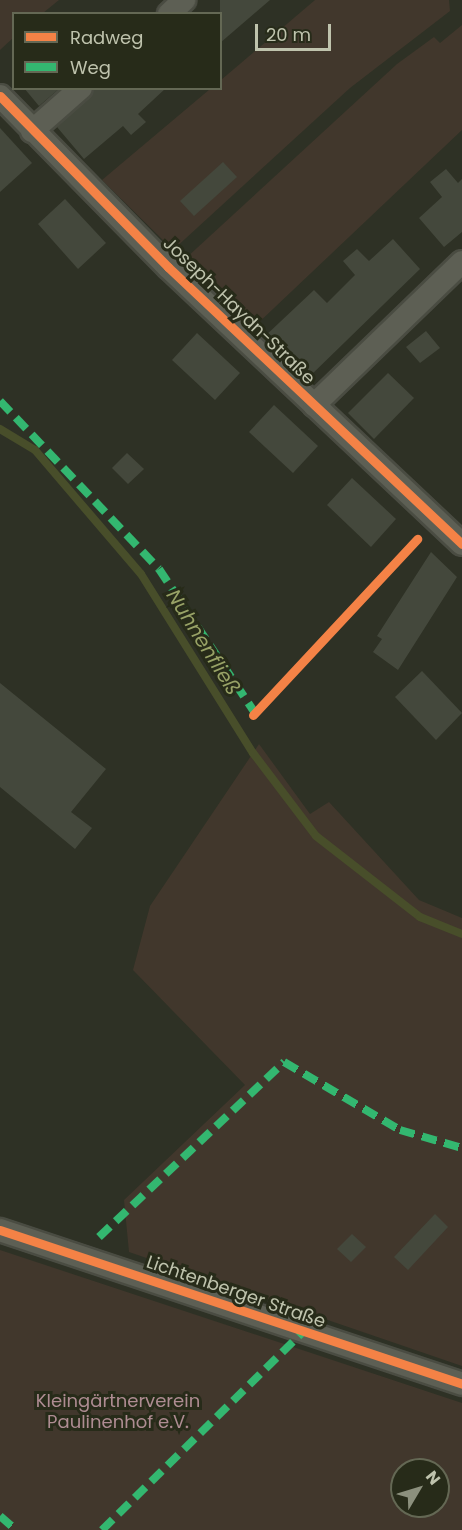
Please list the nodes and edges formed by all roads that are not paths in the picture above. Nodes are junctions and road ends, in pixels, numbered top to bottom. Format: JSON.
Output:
{"nodes":[{"id":1,"x":184,"y":0,"type":"edge"},
{"id":2,"x":170,"y":12,"type":"edge"},
{"id":3,"x":79,"y":90,"type":"edge"},
{"id":4,"x":0,"y":96,"type":"edge"},
{"id":5,"x":32,"y":131,"type":"junction"},
{"id":6,"x":462,"y":262,"type":"edge"},
{"id":7,"x":314,"y":405,"type":"junction"},
{"id":8,"x":462,"y":544,"type":"edge"},
{"id":9,"x":0,"y":1230,"type":"edge"},
{"id":10,"x":462,"y":1384,"type":"edge"}],
"edges":[{"from":1,"to":2,"type":"street"},
{"from":3,"to":5,"type":"street"},
{"from":4,"to":5,"type":"street","name":"Joseph-Haydn-Straße"},
{"from":5,"to":7,"type":"street","name":"Joseph-Haydn-Straße"},
{"from":6,"to":7,"type":"street"},
{"from":7,"to":8,"type":"street","name":"Joseph-Haydn-Straße"},
{"from":9,"to":10,"type":"street","name":"Lichtenberger Straße"}]}
